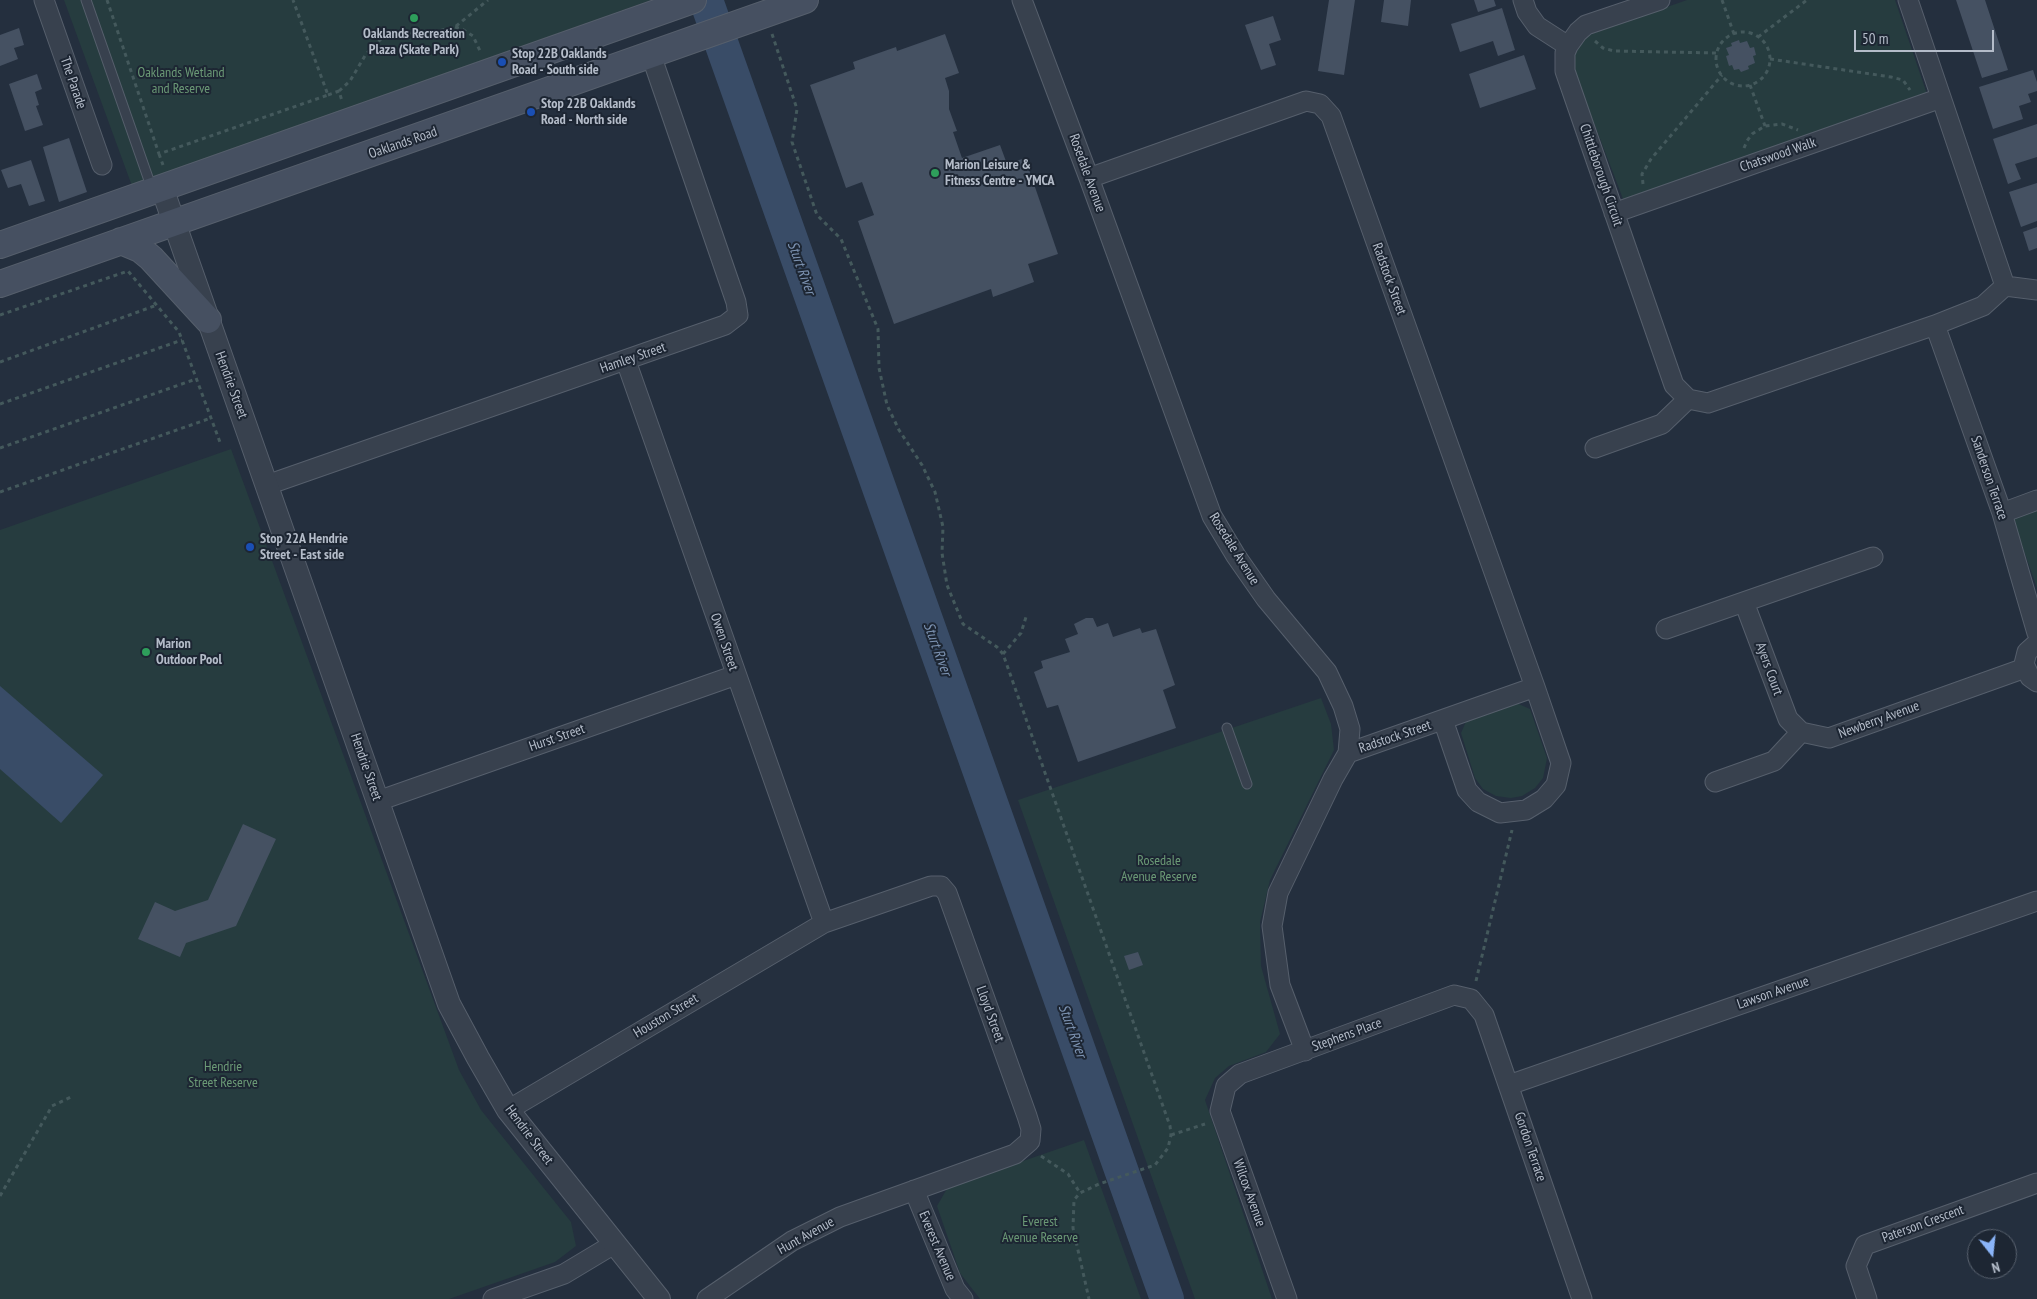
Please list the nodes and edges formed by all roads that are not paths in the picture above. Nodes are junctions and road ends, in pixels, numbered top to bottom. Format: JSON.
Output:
{"nodes":[{"id":1,"x":44,"y":0,"type":"edge"},
{"id":2,"x":86,"y":0,"type":"edge"},
{"id":3,"x":692,"y":0,"type":"edge"},
{"id":4,"x":805,"y":0,"type":"edge"},
{"id":5,"x":1022,"y":0,"type":"edge"},
{"id":6,"x":1523,"y":0,"type":"edge"},
{"id":7,"x":1660,"y":0,"type":"edge"},
{"id":8,"x":1908,"y":0,"type":"edge"},
{"id":9,"x":610,"y":29,"type":"junction"},
{"id":10,"x":1568,"y":46,"type":"junction"},
{"id":11,"x":641,"y":59,"type":"junction"},
{"id":12,"x":1941,"y":98,"type":"junction"},
{"id":13,"x":102,"y":165,"type":"dead end"},
{"id":14,"x":1090,"y":178,"type":"junction"},
{"id":15,"x":157,"y":190,"type":"junction"},
{"id":16,"x":1614,"y":213,"type":"junction"},
{"id":17,"x":173,"y":224,"type":"junction"},
{"id":18,"x":121,"y":241,"type":"junction"},
{"id":19,"x":0,"y":245,"type":"edge"},
{"id":20,"x":0,"y":284,"type":"edge"},
{"id":21,"x":2005,"y":286,"type":"junction"},
{"id":22,"x":2037,"y":290,"type":"edge"},
{"id":23,"x":208,"y":320,"type":"junction"},
{"id":24,"x":1935,"y":325,"type":"junction"},
{"id":25,"x":626,"y":361,"type":"junction"},
{"id":26,"x":1688,"y":399,"type":"junction"},
{"id":27,"x":1595,"y":448,"type":"dead end"},
{"id":28,"x":267,"y":485,"type":"junction"},
{"id":29,"x":2037,"y":500,"type":"edge"},
{"id":30,"x":2002,"y":513,"type":"junction"},
{"id":31,"x":1873,"y":557,"type":"dead end"},
{"id":32,"x":1744,"y":602,"type":"junction"},
{"id":33,"x":1666,"y":629,"type":"dead end"},
{"id":34,"x":2037,"y":633,"type":"edge"},
{"id":35,"x":2037,"y":643,"type":"edge"},
{"id":36,"x":736,"y":675,"type":"junction"},
{"id":37,"x":2031,"y":675,"type":"edge"},
{"id":38,"x":1535,"y":686,"type":"junction"},
{"id":39,"x":1443,"y":720,"type":"junction"},
{"id":40,"x":1227,"y":728,"type":"dead end"},
{"id":41,"x":1801,"y":732,"type":"junction"},
{"id":42,"x":1348,"y":753,"type":"junction"},
{"id":43,"x":1715,"y":782,"type":"dead end"},
{"id":44,"x":1247,"y":784,"type":"dead end"},
{"id":45,"x":378,"y":801,"type":"junction"},
{"id":46,"x":2037,"y":901,"type":"edge"},
{"id":47,"x":824,"y":923,"type":"junction"},
{"id":48,"x":1471,"y":999,"type":"joint"},
{"id":49,"x":1305,"y":1051,"type":"junction"},
{"id":50,"x":1509,"y":1085,"type":"junction"},
{"id":51,"x":1226,"y":1086,"type":"joint"},
{"id":52,"x":508,"y":1110,"type":"junction"},
{"id":53,"x":2037,"y":1183,"type":"edge"},
{"id":54,"x":914,"y":1190,"type":"junction"},
{"id":55,"x":614,"y":1244,"type":"junction"},
{"id":56,"x":493,"y":1299,"type":"edge"},
{"id":57,"x":659,"y":1299,"type":"edge"},
{"id":58,"x":707,"y":1299,"type":"edge"},
{"id":59,"x":964,"y":1299,"type":"edge"},
{"id":60,"x":1287,"y":1299,"type":"edge"},
{"id":61,"x":1582,"y":1299,"type":"edge"},
{"id":62,"x":1867,"y":1299,"type":"edge"}],
"edges":[{"from":1,"to":13,"type":"street","name":"The Parade"},
{"from":2,"to":15,"type":"lane"},
{"from":3,"to":9,"type":"main road"},
{"from":4,"to":11,"type":"main road","name":"Oaklands Road"},
{"from":5,"to":14,"type":"street","name":"Rosedale Avenue"},
{"from":6,"to":10,"type":"street"},
{"from":7,"to":10,"type":"street"},
{"from":8,"to":12,"type":"street"},
{"from":9,"to":11,"type":"main road"},
{"from":9,"to":15,"type":"main road"},
{"from":10,"to":16,"type":"street","name":"Chittleborough Circuit"},
{"from":11,"to":17,"type":"main road","name":"Oaklands Road"},
{"from":11,"to":25,"type":"street","name":"Hamley Street"},
{"from":12,"to":16,"type":"street","name":"Chatswood Walk"},
{"from":12,"to":21,"type":"street"},
{"from":14,"to":38,"type":"street","name":"Radstock Street"},
{"from":14,"to":42,"type":"street","name":"Rosedale Avenue"},
{"from":15,"to":17,"type":"street","name":"Hendrie Street"},
{"from":15,"to":19,"type":"main road"},
{"from":16,"to":26,"type":"street","name":"Chittleborough Circuit"},
{"from":17,"to":18,"type":"main road","name":"Oaklands Road"},
{"from":17,"to":23,"type":"street","name":"Hendrie Street"},
{"from":18,"to":20,"type":"main road","name":"Oaklands Road"},
{"from":18,"to":23,"type":"main road"},
{"from":21,"to":22,"type":"street"},
{"from":21,"to":24,"type":"street"},
{"from":23,"to":28,"type":"street","name":"Hendrie Street"},
{"from":24,"to":26,"type":"street"},
{"from":24,"to":30,"type":"street","name":"Sanderson Terrace"},
{"from":25,"to":28,"type":"street","name":"Hamley Street"},
{"from":25,"to":36,"type":"street","name":"Owen Street"},
{"from":26,"to":27,"type":"street"},
{"from":28,"to":45,"type":"street","name":"Hendrie Street"},
{"from":29,"to":30,"type":"street"},
{"from":30,"to":34,"type":"street","name":"Sanderson Terrace"},
{"from":31,"to":32,"type":"street"},
{"from":32,"to":33,"type":"street"},
{"from":32,"to":41,"type":"street","name":"Ayers Court"},
{"from":35,"to":37,"type":"street"},
{"from":36,"to":45,"type":"street","name":"Hurst Street"},
{"from":36,"to":47,"type":"street","name":"Owen Street"},
{"from":37,"to":41,"type":"street","name":"Newberry Avenue"},
{"from":38,"to":39,"type":"street","name":"Radstock Street"},
{"from":38,"to":39,"type":"street","name":"Radstock Street"},
{"from":39,"to":42,"type":"street","name":"Radstock Street"},
{"from":40,"to":44,"type":"lane"},
{"from":41,"to":43,"type":"street"},
{"from":42,"to":49,"type":"street","name":"Rosedale Avenue"},
{"from":45,"to":52,"type":"street","name":"Hendrie Street"},
{"from":46,"to":50,"type":"street","name":"Lawson Avenue"},
{"from":47,"to":52,"type":"street","name":"Houston Street"},
{"from":47,"to":54,"type":"street","name":"Lloyd Street"},
{"from":48,"to":49,"type":"street","name":"Stephens Place"},
{"from":48,"to":50,"type":"street","name":"Gordon Terrace"},
{"from":49,"to":51,"type":"street","name":"Stephens Place"},
{"from":50,"to":61,"type":"street","name":"Gordon Terrace"},
{"from":51,"to":60,"type":"street","name":"Wilcox Avenue"},
{"from":52,"to":55,"type":"street","name":"Hendrie Street"},
{"from":53,"to":62,"type":"street","name":"Paterson Crescent"},
{"from":54,"to":58,"type":"street","name":"Hunt Avenue"},
{"from":54,"to":59,"type":"street","name":"Everest Avenue"},
{"from":55,"to":56,"type":"street"},
{"from":55,"to":57,"type":"street","name":"Hendrie Street"}]}
